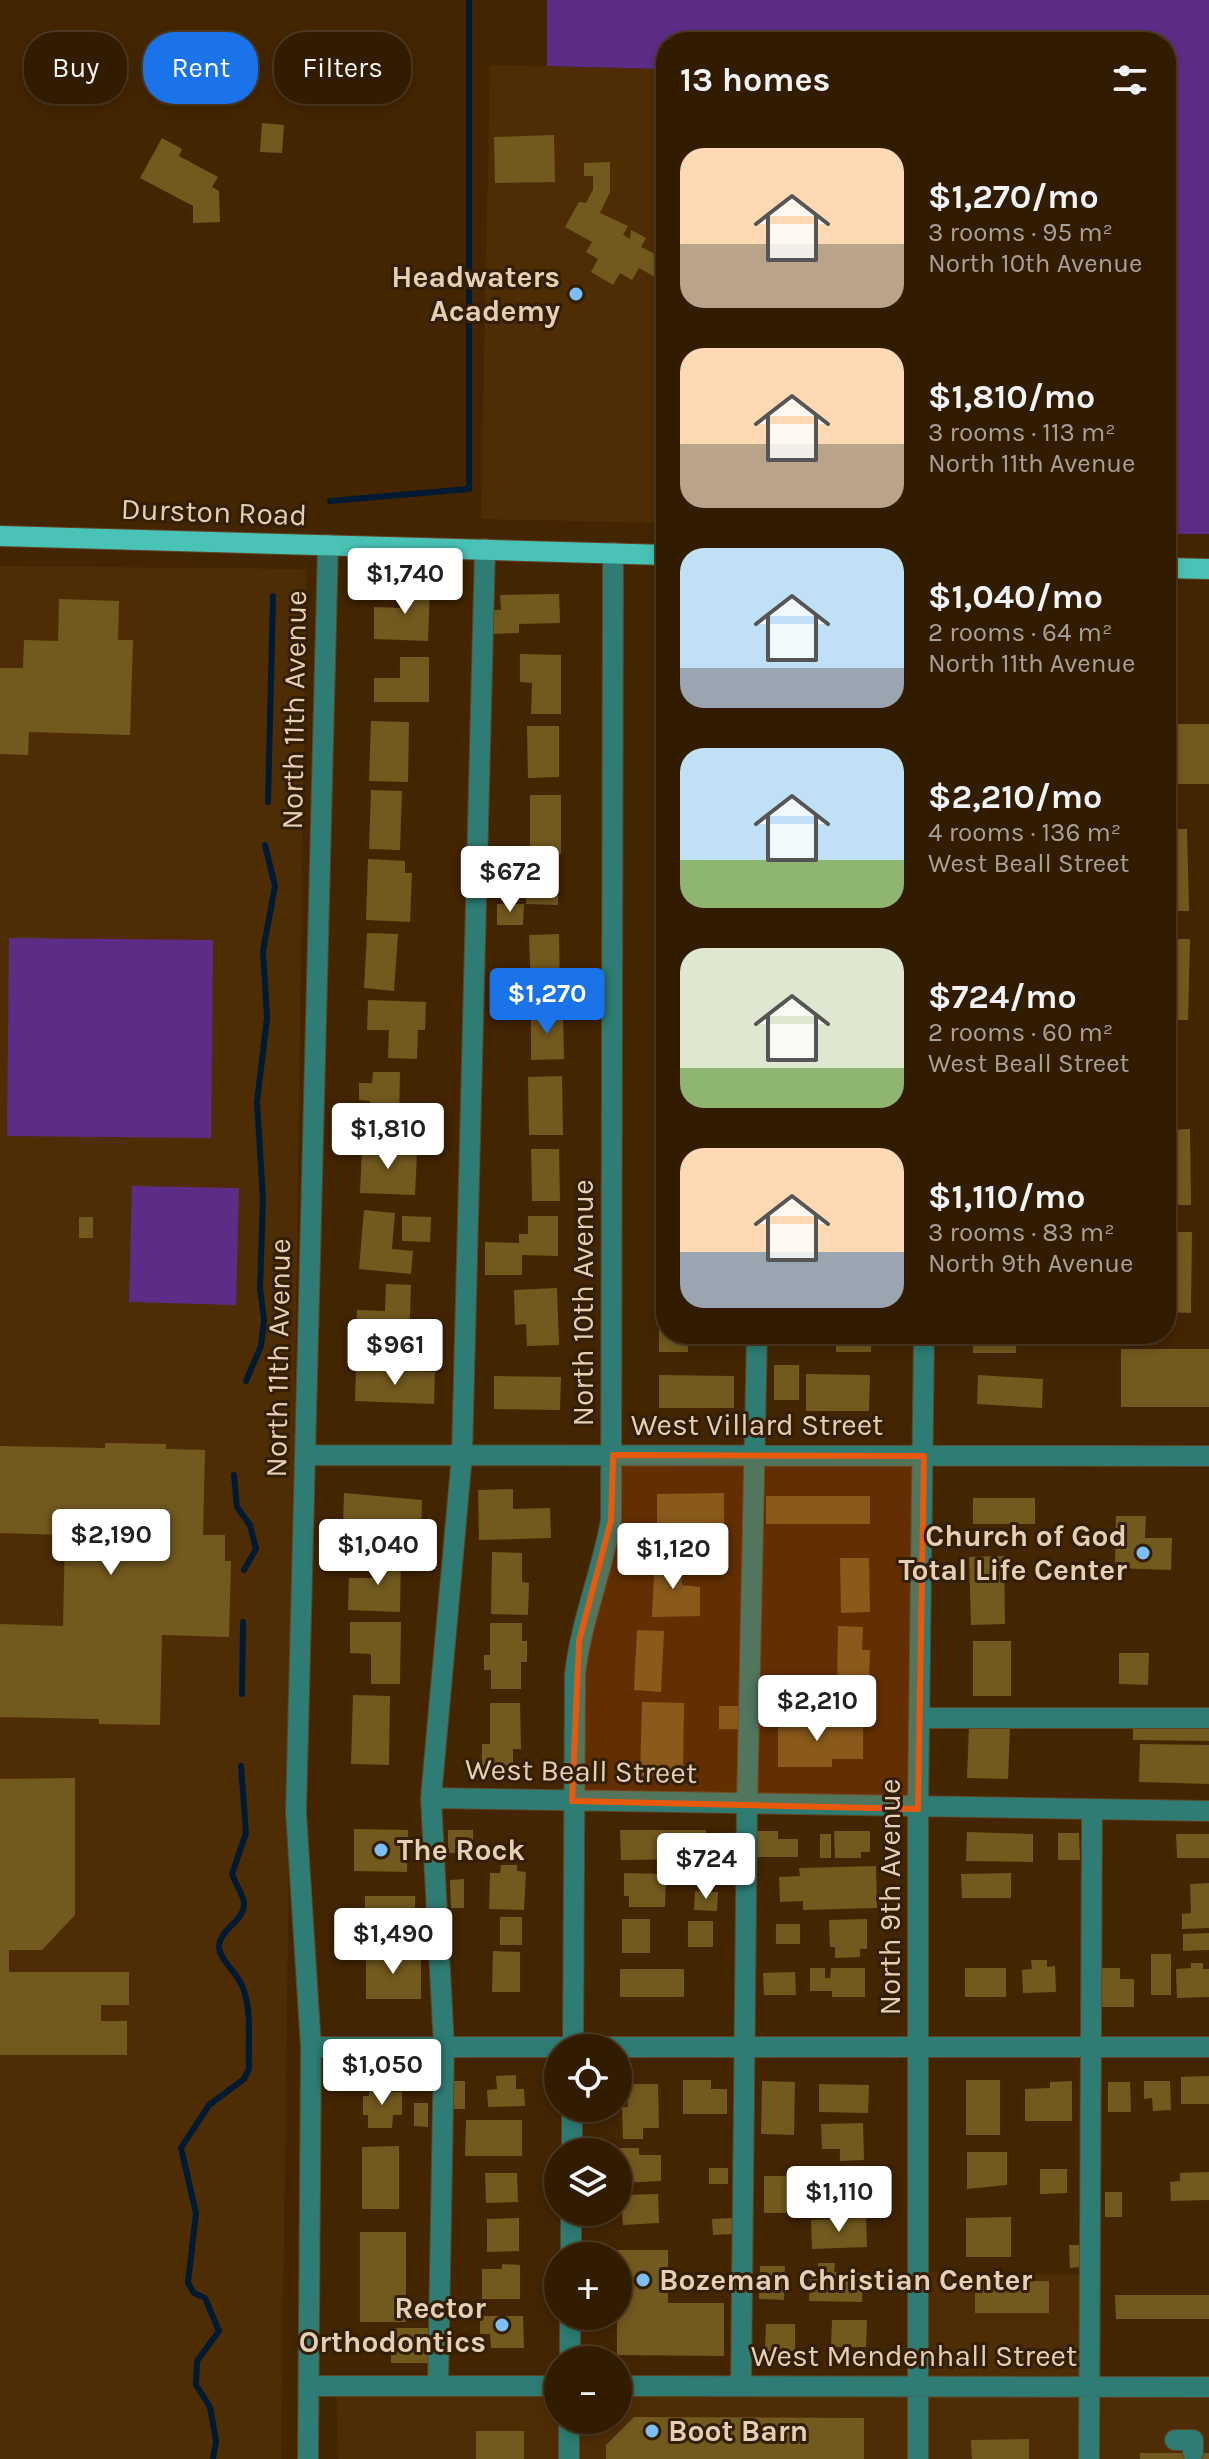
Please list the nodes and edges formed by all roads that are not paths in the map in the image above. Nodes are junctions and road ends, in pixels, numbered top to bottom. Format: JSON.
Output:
{"nodes":[{"id":1,"x":0,"y":536,"type":"edge"},
{"id":2,"x":328,"y":545,"type":"junction"},
{"id":3,"x":485,"y":549,"type":"junction"},
{"id":4,"x":613,"y":553,"type":"junction"},
{"id":5,"x":656,"y":555,"type":"edge"},
{"id":6,"x":1176,"y":568,"type":"edge"},
{"id":7,"x":1209,"y":569,"type":"edge"},
{"id":8,"x":757,"y":1344,"type":"edge"},
{"id":9,"x":924,"y":1344,"type":"edge"},
{"id":10,"x":305,"y":1455,"type":"junction"},
{"id":11,"x":462,"y":1455,"type":"junction"},
{"id":12,"x":613,"y":1455,"type":"junction"},
{"id":13,"x":757,"y":1455,"type":"junction"},
{"id":14,"x":924,"y":1456,"type":"junction"},
{"id":15,"x":1209,"y":1456,"type":"edge"},
{"id":16,"x":921,"y":1718,"type":"junction"},
{"id":17,"x":1209,"y":1718,"type":"edge"},
{"id":18,"x":431,"y":1798,"type":"junction"},
{"id":19,"x":572,"y":1801,"type":"junction"},
{"id":20,"x":747,"y":1805,"type":"junction"},
{"id":21,"x":918,"y":1809,"type":"junction"},
{"id":22,"x":1092,"y":1811,"type":"junction"},
{"id":23,"x":1209,"y":1811,"type":"edge"},
{"id":24,"x":573,"y":2034,"type":"edge"},
{"id":25,"x":311,"y":2047,"type":"junction"},
{"id":26,"x":444,"y":2047,"type":"junction"},
{"id":27,"x":745,"y":2047,"type":"junction"},
{"id":28,"x":1091,"y":2047,"type":"junction"},
{"id":29,"x":1209,"y":2047,"type":"edge"},
{"id":30,"x":544,"y":2048,"type":"edge"},
{"id":31,"x":632,"y":2048,"type":"edge"},
{"id":32,"x":921,"y":2048,"type":"junction"},
{"id":33,"x":438,"y":2385,"type":"junction"},
{"id":34,"x":309,"y":2386,"type":"junction"},
{"id":35,"x":544,"y":2386,"type":"edge"},
{"id":36,"x":632,"y":2386,"type":"edge"},
{"id":37,"x":741,"y":2386,"type":"junction"},
{"id":38,"x":918,"y":2387,"type":"junction"},
{"id":39,"x":1089,"y":2387,"type":"junction"},
{"id":40,"x":1209,"y":2387,"type":"edge"},
{"id":41,"x":569,"y":2434,"type":"edge"},
{"id":42,"x":1175,"y":2440,"type":"dead end"},
{"id":43,"x":1193,"y":2453,"type":"dead end"},
{"id":44,"x":308,"y":2459,"type":"edge"},
{"id":45,"x":569,"y":2459,"type":"edge"},
{"id":46,"x":918,"y":2459,"type":"edge"},
{"id":47,"x":1089,"y":2459,"type":"edge"}],
"edges":[{"from":1,"to":2,"type":"main road","name":"Durston Road"},
{"from":2,"to":3,"type":"main road","name":"Durston Road"},
{"from":2,"to":10,"type":"street","name":"North 11th Avenue"},
{"from":3,"to":4,"type":"main road","name":"Durston Road"},
{"from":3,"to":11,"type":"street"},
{"from":4,"to":5,"type":"main road","name":"Durston Road"},
{"from":4,"to":12,"type":"street","name":"North 10th Avenue"},
{"from":6,"to":7,"type":"main road"},
{"from":8,"to":13,"type":"street"},
{"from":9,"to":14,"type":"street","name":"North 9th Avenue"},
{"from":10,"to":11,"type":"street","name":"West Villard Street"},
{"from":10,"to":25,"type":"street","name":"North 11th Avenue"},
{"from":11,"to":12,"type":"street","name":"West Villard Street"},
{"from":11,"to":18,"type":"street"},
{"from":12,"to":13,"type":"street","name":"West Villard Street"},
{"from":12,"to":19,"type":"street","name":"North 10th Avenue"},
{"from":13,"to":14,"type":"street","name":"West Villard Street"},
{"from":13,"to":20,"type":"street"},
{"from":14,"to":15,"type":"street","name":"West Villard Street"},
{"from":14,"to":16,"type":"street","name":"North 9th Avenue"},
{"from":16,"to":17,"type":"street"},
{"from":16,"to":21,"type":"street","name":"North 9th Avenue"},
{"from":18,"to":19,"type":"street","name":"West Beall Street"},
{"from":18,"to":26,"type":"street"},
{"from":19,"to":20,"type":"street","name":"West Beall Street"},
{"from":19,"to":24,"type":"street","name":"North 10th Avenue"},
{"from":20,"to":21,"type":"street","name":"West Beall Street"},
{"from":20,"to":27,"type":"street"},
{"from":21,"to":22,"type":"street","name":"West Beall Street"},
{"from":21,"to":32,"type":"street","name":"North 9th Avenue"},
{"from":22,"to":23,"type":"street","name":"West Beall Street"},
{"from":22,"to":28,"type":"street"},
{"from":25,"to":26,"type":"street"},
{"from":25,"to":34,"type":"street","name":"North 11th Avenue"},
{"from":26,"to":30,"type":"street"},
{"from":26,"to":33,"type":"street"},
{"from":27,"to":31,"type":"street"},
{"from":27,"to":32,"type":"street"},
{"from":27,"to":37,"type":"street"},
{"from":28,"to":29,"type":"street"},
{"from":28,"to":32,"type":"street"},
{"from":28,"to":39,"type":"street"},
{"from":32,"to":38,"type":"street","name":"North 9th Avenue"},
{"from":33,"to":34,"type":"street"},
{"from":33,"to":35,"type":"street"},
{"from":34,"to":44,"type":"street","name":"North 11th Avenue"},
{"from":36,"to":37,"type":"street","name":"West Mendenhall Street"},
{"from":37,"to":38,"type":"street","name":"West Mendenhall Street"},
{"from":38,"to":39,"type":"street","name":"West Mendenhall Street"},
{"from":38,"to":46,"type":"street","name":"North 9th Avenue"},
{"from":39,"to":40,"type":"street","name":"West Mendenhall Street"},
{"from":39,"to":47,"type":"street"},
{"from":41,"to":45,"type":"street"},
{"from":42,"to":43,"type":"street"}]}
